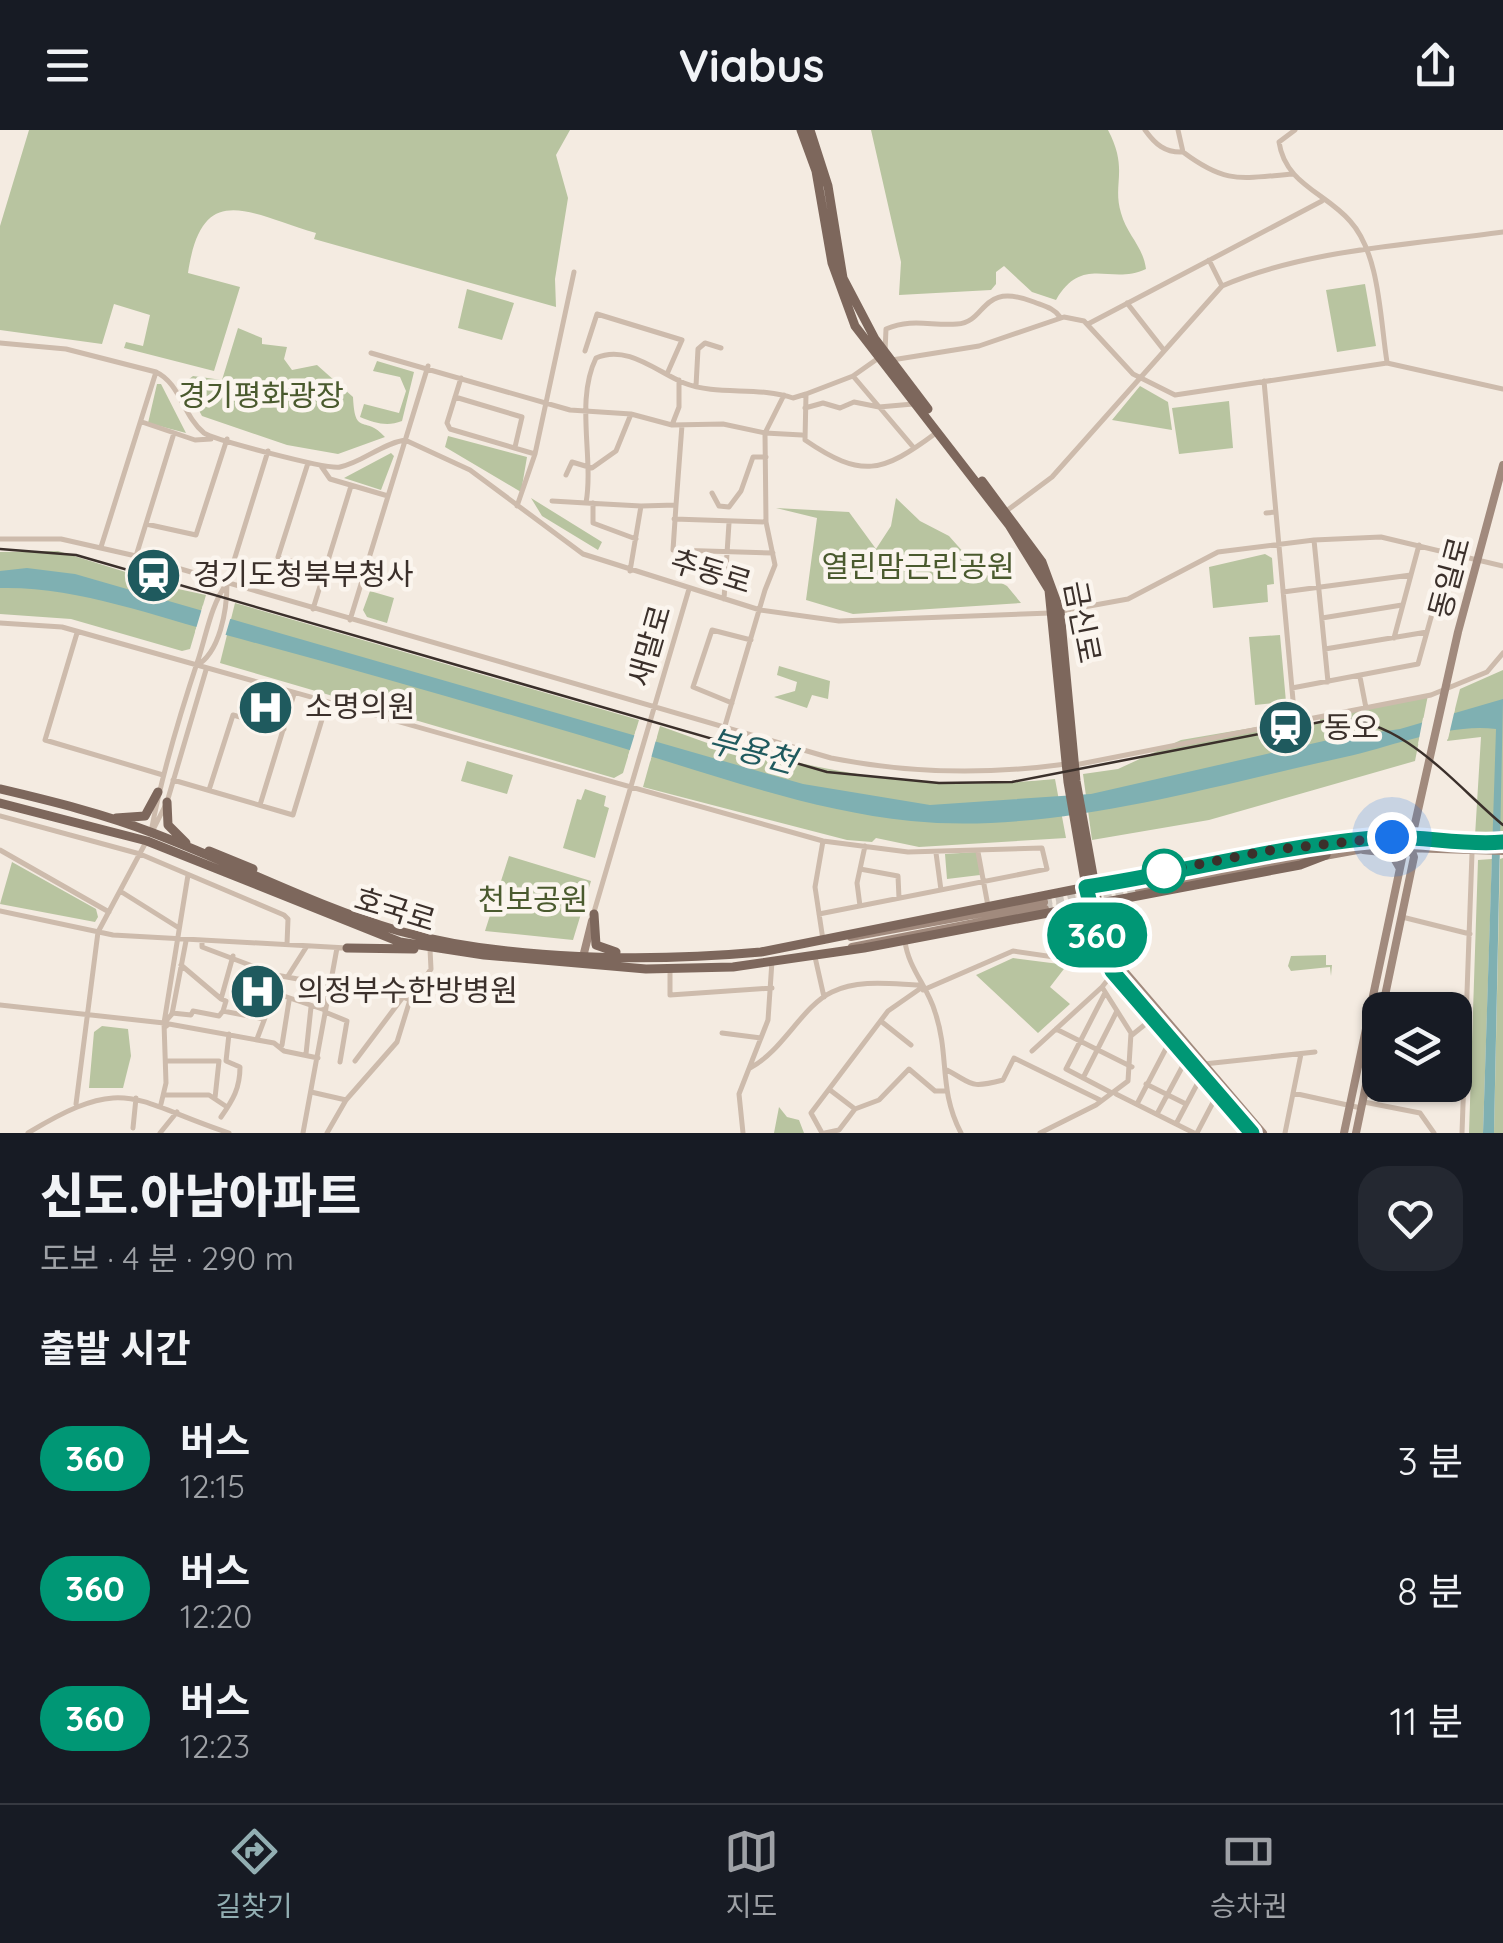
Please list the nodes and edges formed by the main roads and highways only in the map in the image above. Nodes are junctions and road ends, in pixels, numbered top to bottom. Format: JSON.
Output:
{"nodes":[{"id":1,"x":802,"y":130,"type":"edge"},
{"id":2,"x":810,"y":130,"type":"edge"},
{"id":3,"x":885,"y":356,"type":"junction"},
{"id":4,"x":1004,"y":513,"type":"junction"},
{"id":5,"x":0,"y":789,"type":"edge"},
{"id":6,"x":158,"y":792,"type":"road end"},
{"id":7,"x":0,"y":802,"type":"edge"},
{"id":8,"x":167,"y":802,"type":"road end"},
{"id":9,"x":112,"y":819,"type":"junction"},
{"id":10,"x":149,"y":836,"type":"junction"},
{"id":11,"x":184,"y":840,"type":"junction"},
{"id":12,"x":1079,"y":841,"type":"junction"},
{"id":13,"x":192,"y":849,"type":"junction"},
{"id":14,"x":266,"y":879,"type":"junction"},
{"id":15,"x":1138,"y":886,"type":"junction"},
{"id":16,"x":1090,"y":887,"type":"junction"},
{"id":17,"x":1056,"y":892,"type":"junction"},
{"id":18,"x":1093,"y":903,"type":"junction"},
{"id":19,"x":1046,"y":906,"type":"junction"},
{"id":20,"x":594,"y":914,"type":"road end"},
{"id":21,"x":340,"y":920,"type":"junction"},
{"id":22,"x":416,"y":935,"type":"junction"},
{"id":23,"x":1097,"y":936,"type":"road end"},
{"id":24,"x":383,"y":937,"type":"junction"},
{"id":25,"x":850,"y":942,"type":"junction"},
{"id":26,"x":346,"y":948,"type":"junction"},
{"id":27,"x":430,"y":949,"type":"junction"},
{"id":28,"x":653,"y":958,"type":"junction"},
{"id":29,"x":582,"y":960,"type":"junction"}],
"edges":[{"from":1,"to":3,"type":"main road","name":"금신로"},
{"from":2,"to":3,"type":"main road","name":"금신로"},
{"from":3,"to":4,"type":"main road","name":"금신로"},
{"from":3,"to":4,"type":"main road","name":"금신로"},
{"from":4,"to":12,"type":"main road","name":"금신로"},
{"from":5,"to":9,"type":"main road","name":"호국로"},
{"from":6,"to":9,"type":"main road"},
{"from":7,"to":10,"type":"main road","name":"호국로"},
{"from":8,"to":11,"type":"main road"},
{"from":9,"to":10,"type":"main road","name":"호국로"},
{"from":10,"to":13,"type":"main road","name":"호국로"},
{"from":10,"to":21,"type":"main road","name":"호국로"},
{"from":11,"to":13,"type":"main road"},
{"from":11,"to":14,"type":"main road"},
{"from":12,"to":16,"type":"main road"},
{"from":12,"to":17,"type":"main road"},
{"from":13,"to":14,"type":"main road","name":"호국로"},
{"from":14,"to":22,"type":"main road","name":"호국로"},
{"from":15,"to":15,"type":"main road","name":"호국로"},
{"from":15,"to":16,"type":"main road","name":"호국로"},
{"from":15,"to":18,"type":"main road","name":"호국로"},
{"from":16,"to":17,"type":"main road","name":"호국로"},
{"from":16,"to":18,"type":"main road"},
{"from":17,"to":19,"type":"main road","name":"호국로"},
{"from":18,"to":19,"type":"main road","name":"호국로"},
{"from":19,"to":23,"type":"main road"},
{"from":19,"to":25,"type":"main road","name":"호국로"},
{"from":19,"to":25,"type":"main road","name":"호국로"},
{"from":20,"to":28,"type":"main road"},
{"from":21,"to":24,"type":"main road","name":"호국로"},
{"from":21,"to":26,"type":"main road"},
{"from":22,"to":24,"type":"main road"},
{"from":22,"to":29,"type":"main road","name":"호국로"},
{"from":24,"to":26,"type":"main road"},
{"from":24,"to":27,"type":"main road","name":"호국로"},
{"from":25,"to":28,"type":"main road","name":"호국로"},
{"from":25,"to":29,"type":"main road","name":"호국로"},
{"from":26,"to":27,"type":"main road"},
{"from":27,"to":29,"type":"main road","name":"호국로"},
{"from":28,"to":29,"type":"main road","name":"호국로"}]}
